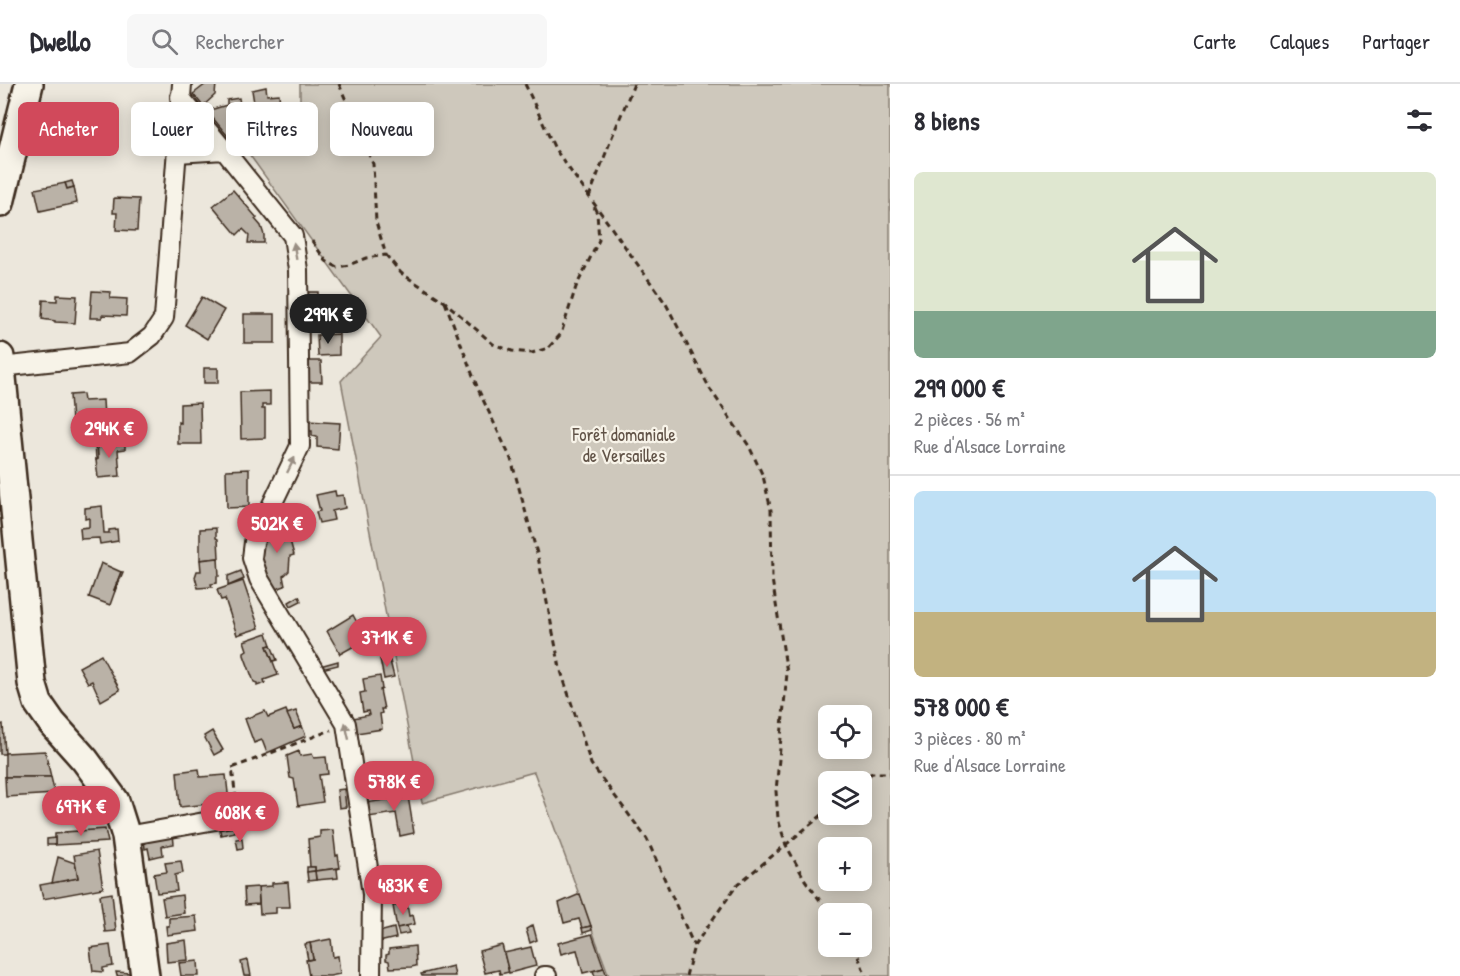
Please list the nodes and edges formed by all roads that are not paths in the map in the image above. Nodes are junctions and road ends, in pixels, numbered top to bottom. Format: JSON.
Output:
{"nodes":[{"id":1,"x":29,"y":84,"type":"edge"},
{"id":2,"x":181,"y":91,"type":"edge"},
{"id":3,"x":224,"y":150,"type":"junction"},
{"id":4,"x":214,"y":151,"type":"edge"},
{"id":5,"x":177,"y":156,"type":"edge"},
{"id":6,"x":0,"y":203,"type":"edge"},
{"id":7,"x":1,"y":362,"type":"edge"},
{"id":8,"x":238,"y":816,"type":"road end"},
{"id":9,"x":126,"y":836,"type":"junction"},
{"id":10,"x":145,"y":976,"type":"edge"},
{"id":11,"x":371,"y":976,"type":"edge"}],
"edges":[{"from":1,"to":6,"type":"main road"},
{"from":2,"to":3,"type":"street"},
{"from":3,"to":4,"type":"street"},
{"from":11,"to":3,"type":"street","one_way":true},
{"from":5,"to":7,"type":"street"},
{"from":7,"to":9,"type":"main road"},
{"from":8,"to":9,"type":"street"},
{"from":9,"to":10,"type":"main road"}]}
